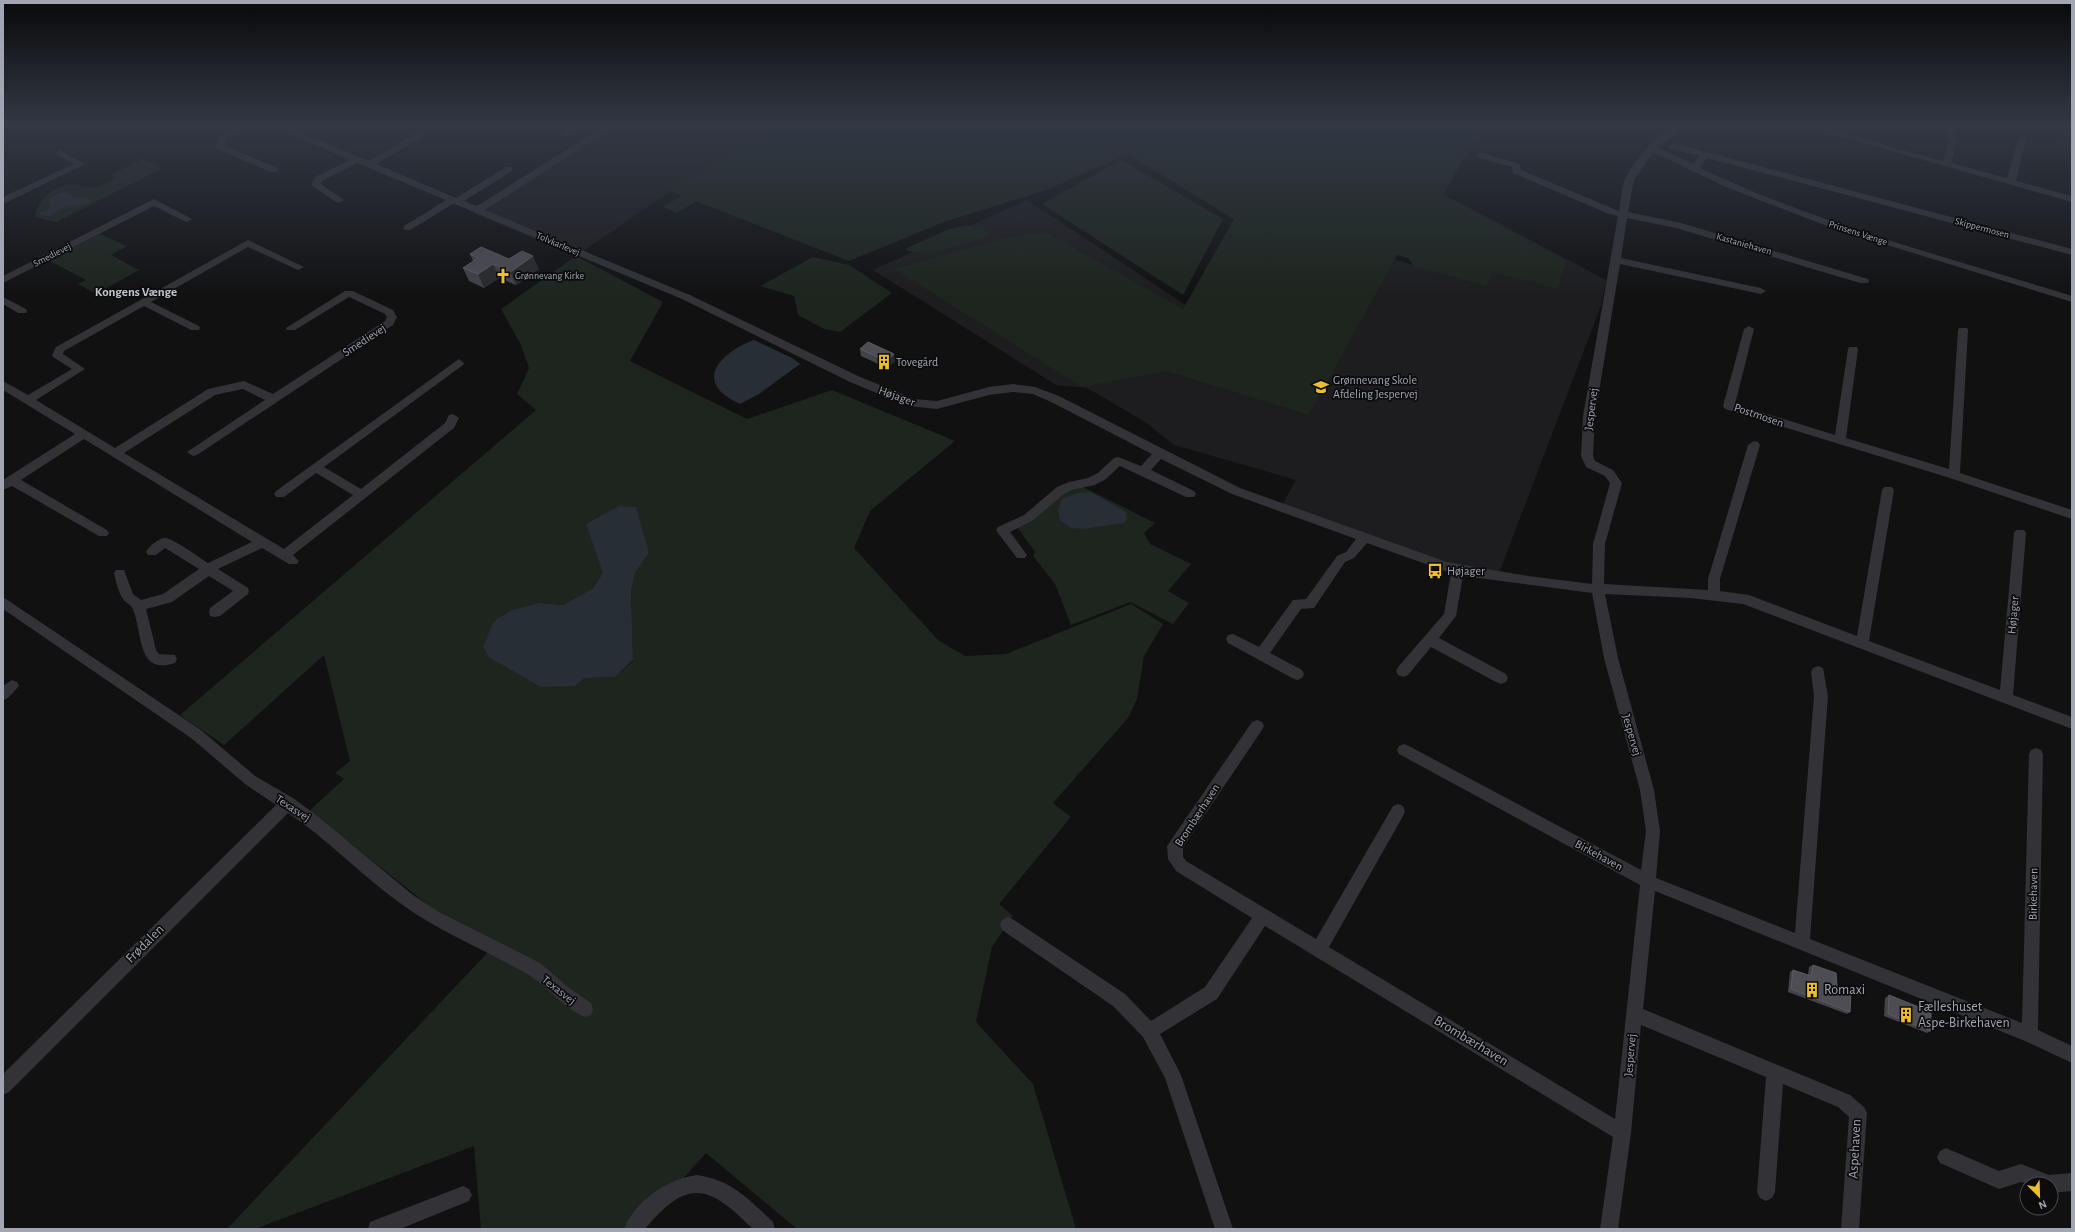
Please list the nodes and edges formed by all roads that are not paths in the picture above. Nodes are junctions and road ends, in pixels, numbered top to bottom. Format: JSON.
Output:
{"nodes":[{"id":1,"x":44,"y":181,"type":"edge"},
{"id":2,"x":317,"y":181,"type":"edge"},
{"id":3,"x":408,"y":181,"type":"edge"},
{"id":4,"x":487,"y":181,"type":"edge"},
{"id":5,"x":523,"y":181,"type":"edge"},
{"id":6,"x":1541,"y":181,"type":"edge"},
{"id":7,"x":1629,"y":181,"type":"edge"},
{"id":8,"x":1721,"y":181,"type":"edge"},
{"id":9,"x":1805,"y":181,"type":"edge"},
{"id":10,"x":2011,"y":182,"type":"edge"},
{"id":11,"x":2072,"y":199,"type":"edge"},
{"id":12,"x":339,"y":200,"type":"dead end"},
{"id":13,"x":3,"y":201,"type":"edge"},
{"id":14,"x":454,"y":201,"type":"junction"},
{"id":15,"x":478,"y":210,"type":"junction"},
{"id":16,"x":1622,"y":214,"type":"junction"},
{"id":17,"x":187,"y":219,"type":"dead end"},
{"id":18,"x":406,"y":228,"type":"dead end"},
{"id":19,"x":2072,"y":252,"type":"edge"},
{"id":20,"x":1615,"y":260,"type":"junction"},
{"id":21,"x":299,"y":267,"type":"dead end"},
{"id":22,"x":3,"y":280,"type":"edge"},
{"id":23,"x":1864,"y":281,"type":"dead end"},
{"id":24,"x":1761,"y":291,"type":"dead end"},
{"id":25,"x":686,"y":297,"type":"joint"},
{"id":26,"x":2072,"y":299,"type":"edge"},
{"id":27,"x":3,"y":300,"type":"edge"},
{"id":28,"x":144,"y":302,"type":"junction"},
{"id":29,"x":22,"y":311,"type":"dead end"},
{"id":30,"x":195,"y":328,"type":"dead end"},
{"id":31,"x":291,"y":328,"type":"dead end"},
{"id":32,"x":1749,"y":329,"type":"dead end"},
{"id":33,"x":1963,"y":330,"type":"dead end"},
{"id":34,"x":1853,"y":349,"type":"dead end"},
{"id":35,"x":460,"y":364,"type":"dead end"},
{"id":36,"x":3,"y":385,"type":"edge"},
{"id":37,"x":273,"y":399,"type":"junction"},
{"id":38,"x":28,"y":400,"type":"junction"},
{"id":39,"x":453,"y":418,"type":"dead end"},
{"id":40,"x":84,"y":434,"type":"junction"},
{"id":41,"x":1840,"y":441,"type":"junction"},
{"id":42,"x":1754,"y":445,"type":"dead end"},
{"id":43,"x":193,"y":452,"type":"dead end"},
{"id":44,"x":116,"y":453,"type":"junction"},
{"id":45,"x":1159,"y":453,"type":"junction"},
{"id":46,"x":316,"y":468,"type":"junction"},
{"id":47,"x":1143,"y":471,"type":"junction"},
{"id":48,"x":1954,"y":476,"type":"junction"},
{"id":49,"x":7,"y":483,"type":"edge"},
{"id":50,"x":1888,"y":490,"type":"dead end"},
{"id":51,"x":280,"y":494,"type":"dead end"},
{"id":52,"x":1190,"y":494,"type":"dead end"},
{"id":53,"x":363,"y":495,"type":"junction"},
{"id":54,"x":2072,"y":515,"type":"edge"},
{"id":55,"x":103,"y":533,"type":"dead end"},
{"id":56,"x":2020,"y":533,"type":"dead end"},
{"id":57,"x":1364,"y":538,"type":"junction"},
{"id":58,"x":263,"y":542,"type":"junction"},
{"id":59,"x":152,"y":552,"type":"dead end"},
{"id":60,"x":1021,"y":555,"type":"dead end"},
{"id":61,"x":208,"y":569,"type":"junction"},
{"id":62,"x":1458,"y":570,"type":"junction"},
{"id":63,"x":120,"y":572,"type":"dead end"},
{"id":64,"x":1598,"y":589,"type":"junction"},
{"id":65,"x":1714,"y":594,"type":"junction"},
{"id":66,"x":3,"y":602,"type":"edge"},
{"id":67,"x":139,"y":606,"type":"junction"},
{"id":68,"x":215,"y":612,"type":"dead end"},
{"id":69,"x":1234,"y":639,"type":"dead end"},
{"id":70,"x":1430,"y":640,"type":"junction"},
{"id":71,"x":1862,"y":643,"type":"junction"},
{"id":72,"x":1261,"y":654,"type":"junction"},
{"id":73,"x":170,"y":659,"type":"dead end"},
{"id":74,"x":1403,"y":671,"type":"dead end"},
{"id":75,"x":1818,"y":672,"type":"dead end"},
{"id":76,"x":1297,"y":674,"type":"dead end"},
{"id":77,"x":1501,"y":678,"type":"dead end"},
{"id":78,"x":2006,"y":697,"type":"junction"},
{"id":79,"x":2072,"y":723,"type":"edge"},
{"id":80,"x":1257,"y":726,"type":"dead end"},
{"id":81,"x":1404,"y":750,"type":"dead end"},
{"id":82,"x":2036,"y":754,"type":"dead end"},
{"id":83,"x":288,"y":803,"type":"junction"},
{"id":84,"x":1398,"y":811,"type":"dead end"},
{"id":85,"x":1649,"y":882,"type":"junction"},
{"id":86,"x":1262,"y":917,"type":"junction"},
{"id":87,"x":1008,"y":925,"type":"dead end"},
{"id":88,"x":1802,"y":944,"type":"junction"},
{"id":89,"x":1319,"y":950,"type":"junction"},
{"id":90,"x":585,"y":1009,"type":"dead end"},
{"id":91,"x":1634,"y":1014,"type":"junction"},
{"id":92,"x":1149,"y":1031,"type":"junction"},
{"id":93,"x":2030,"y":1035,"type":"junction"},
{"id":94,"x":2072,"y":1055,"type":"edge"},
{"id":95,"x":1776,"y":1073,"type":"junction"},
{"id":96,"x":3,"y":1086,"type":"edge"},
{"id":97,"x":1622,"y":1133,"type":"junction"},
{"id":98,"x":1946,"y":1157,"type":"dead end"},
{"id":99,"x":2029,"y":1176,"type":"edge"},
{"id":100,"x":2072,"y":1182,"type":"edge"},
{"id":101,"x":2059,"y":1183,"type":"edge"},
{"id":102,"x":1766,"y":1192,"type":"dead end"},
{"id":103,"x":464,"y":1195,"type":"dead end"},
{"id":104,"x":377,"y":1229,"type":"edge"},
{"id":105,"x":633,"y":1229,"type":"edge"},
{"id":106,"x":766,"y":1229,"type":"edge"},
{"id":107,"x":1224,"y":1229,"type":"edge"},
{"id":108,"x":1609,"y":1229,"type":"edge"},
{"id":109,"x":1850,"y":1229,"type":"edge"}],
"edges":[{"from":1,"to":13,"type":"street"},
{"from":2,"to":12,"type":"street"},
{"from":3,"to":14,"type":"street","name":"Tolvkarlevej"},
{"from":4,"to":14,"type":"street"},
{"from":5,"to":15,"type":"street"},
{"from":6,"to":16,"type":"street","name":"Kastaniehaven"},
{"from":7,"to":16,"type":"street","name":"Jespervej"},
{"from":8,"to":26,"type":"street","name":"Prinsens Vænge"},
{"from":9,"to":19,"type":"street","name":"Skippermosen"},
{"from":10,"to":11,"type":"street"},
{"from":14,"to":15,"type":"street","name":"Tolvkarlevej"},
{"from":14,"to":18,"type":"street"},
{"from":15,"to":25,"type":"street","name":"Tolvkarlevej"},
{"from":16,"to":20,"type":"street","name":"Jespervej"},
{"from":16,"to":23,"type":"street","name":"Kastaniehaven"},
{"from":17,"to":22,"type":"street","name":"Smedievej"},
{"from":20,"to":24,"type":"street"},
{"from":20,"to":64,"type":"street","name":"Jespervej"},
{"from":21,"to":28,"type":"street"},
{"from":25,"to":45,"type":"street","name":"Højager"},
{"from":27,"to":29,"type":"street"},
{"from":28,"to":30,"type":"street"},
{"from":28,"to":38,"type":"street"},
{"from":31,"to":37,"type":"street","name":"Smedievej"},
{"from":32,"to":41,"type":"street","name":"Postmosen"},
{"from":33,"to":48,"type":"street"},
{"from":34,"to":41,"type":"street"},
{"from":35,"to":46,"type":"street"},
{"from":36,"to":38,"type":"street"},
{"from":37,"to":43,"type":"street","name":"Smedievej"},
{"from":37,"to":44,"type":"street"},
{"from":38,"to":40,"type":"street"},
{"from":39,"to":53,"type":"street"},
{"from":40,"to":44,"type":"street"},
{"from":40,"to":49,"type":"street"},
{"from":41,"to":48,"type":"street","name":"Postmosen"},
{"from":42,"to":65,"type":"street"},
{"from":44,"to":58,"type":"street"},
{"from":45,"to":47,"type":"street"},
{"from":45,"to":57,"type":"street","name":"Højager"},
{"from":46,"to":51,"type":"street"},
{"from":46,"to":53,"type":"street"},
{"from":47,"to":52,"type":"street"},
{"from":47,"to":60,"type":"street"},
{"from":48,"to":54,"type":"street","name":"Postmosen"},
{"from":49,"to":55,"type":"street"},
{"from":50,"to":71,"type":"street"},
{"from":53,"to":58,"type":"street"},
{"from":56,"to":78,"type":"street","name":"Højager"},
{"from":57,"to":62,"type":"street","name":"Højager"},
{"from":57,"to":72,"type":"street"},
{"from":58,"to":61,"type":"street"},
{"from":59,"to":61,"type":"street"},
{"from":61,"to":67,"type":"street"},
{"from":61,"to":68,"type":"street"},
{"from":62,"to":64,"type":"street","name":"Højager"},
{"from":62,"to":70,"type":"street"},
{"from":63,"to":67,"type":"street"},
{"from":64,"to":65,"type":"street","name":"Højager"},
{"from":64,"to":85,"type":"street","name":"Jespervej"},
{"from":65,"to":71,"type":"street","name":"Højager"},
{"from":66,"to":83,"type":"street","name":"Texasvej"},
{"from":67,"to":73,"type":"street"},
{"from":69,"to":72,"type":"street"},
{"from":70,"to":74,"type":"street"},
{"from":70,"to":77,"type":"street"},
{"from":71,"to":78,"type":"street","name":"Højager"},
{"from":72,"to":76,"type":"street"},
{"from":75,"to":88,"type":"street"},
{"from":78,"to":79,"type":"street","name":"Højager"},
{"from":80,"to":86,"type":"street","name":"Brombærhaven"},
{"from":81,"to":85,"type":"street","name":"Birkehaven"},
{"from":82,"to":93,"type":"street","name":"Birkehaven"},
{"from":83,"to":90,"type":"street","name":"Texasvej"},
{"from":83,"to":96,"type":"street","name":"Frødalen"},
{"from":84,"to":89,"type":"street"},
{"from":85,"to":88,"type":"street","name":"Birkehaven"},
{"from":85,"to":91,"type":"street","name":"Jespervej"},
{"from":86,"to":89,"type":"street","name":"Brombærhaven"},
{"from":86,"to":92,"type":"street"},
{"from":87,"to":92,"type":"street"},
{"from":88,"to":93,"type":"street","name":"Birkehaven"},
{"from":89,"to":97,"type":"street","name":"Brombærhaven"},
{"from":91,"to":95,"type":"street","name":"Aspehaven"},
{"from":91,"to":97,"type":"street","name":"Jespervej"},
{"from":92,"to":107,"type":"street"},
{"from":93,"to":94,"type":"street","name":"Birkehaven"},
{"from":95,"to":102,"type":"street"},
{"from":95,"to":109,"type":"street","name":"Aspehaven"},
{"from":97,"to":108,"type":"street","name":"Jespervej"},
{"from":98,"to":99,"type":"street"},
{"from":100,"to":101,"type":"street"},
{"from":103,"to":104,"type":"street"},
{"from":105,"to":106,"type":"street"}]}
